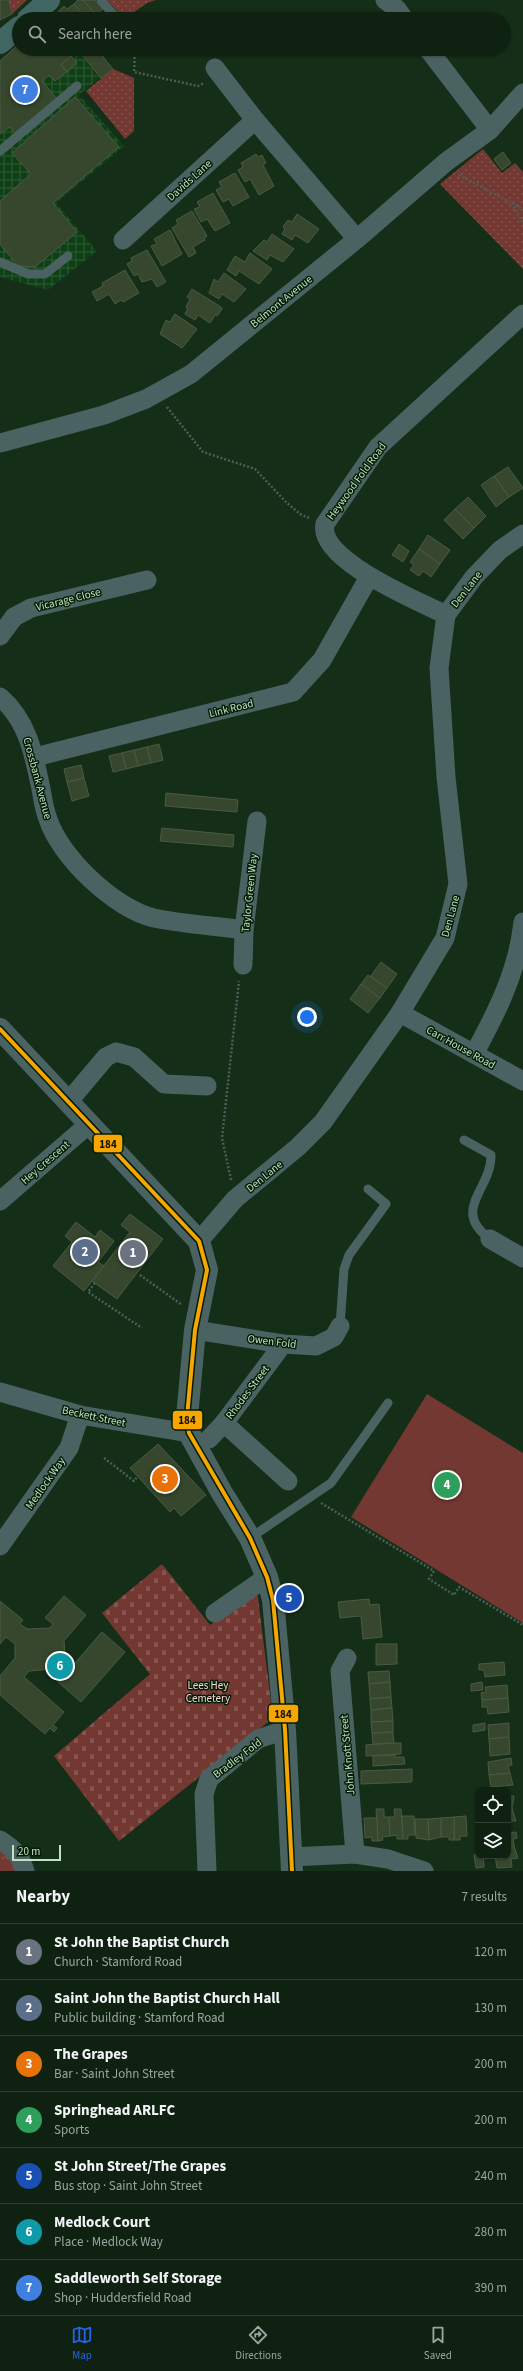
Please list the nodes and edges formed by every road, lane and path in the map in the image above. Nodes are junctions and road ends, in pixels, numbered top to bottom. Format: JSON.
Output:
{"nodes":[{"id":1,"x":49,"y":0,"type":"edge"},
{"id":2,"x":101,"y":0,"type":"edge"},
{"id":3,"x":385,"y":0,"type":"edge"},
{"id":4,"x":36,"y":12,"type":"edge"},
{"id":5,"x":110,"y":12,"type":"edge"},
{"id":6,"x":399,"y":12,"type":"edge"},
{"id":7,"x":12,"y":33,"type":"edge"},
{"id":8,"x":0,"y":43,"type":"edge"},
{"id":9,"x":135,"y":56,"type":"edge"},
{"id":10,"x":433,"y":56,"type":"edge"},
{"id":11,"x":219,"y":72,"type":"joint"},
{"id":12,"x":78,"y":86,"type":"dead end"},
{"id":13,"x":523,"y":93,"type":"edge"},
{"id":14,"x":255,"y":120,"type":"junction"},
{"id":15,"x":490,"y":130,"type":"junction"},
{"id":16,"x":0,"y":151,"type":"edge"},
{"id":17,"x":446,"y":162,"type":"junction"},
{"id":18,"x":512,"y":203,"type":"junction"},
{"id":19,"x":523,"y":209,"type":"edge"},
{"id":20,"x":523,"y":224,"type":"edge"},
{"id":21,"x":357,"y":239,"type":"junction"},
{"id":22,"x":123,"y":240,"type":"dead end"},
{"id":23,"x":68,"y":256,"type":"dead end"},
{"id":24,"x":0,"y":262,"type":"edge"},
{"id":25,"x":523,"y":314,"type":"edge"},
{"id":26,"x":156,"y":393,"type":"junction"},
{"id":27,"x":0,"y":443,"type":"edge"},
{"id":28,"x":325,"y":524,"type":"junction"},
{"id":29,"x":523,"y":534,"type":"edge"},
{"id":30,"x":369,"y":577,"type":"junction"},
{"id":31,"x":147,"y":580,"type":"dead end"},
{"id":32,"x":446,"y":615,"type":"junction"},
{"id":33,"x":0,"y":636,"type":"edge"},
{"id":34,"x":0,"y":697,"type":"edge"},
{"id":35,"x":35,"y":757,"type":"junction"},
{"id":36,"x":257,"y":821,"type":"dead end"},
{"id":37,"x":523,"y":922,"type":"edge"},
{"id":38,"x":244,"y":930,"type":"junction"},
{"id":39,"x":243,"y":965,"type":"joint"},
{"id":40,"x":400,"y":1013,"type":"junction"},
{"id":41,"x":0,"y":1029,"type":"edge"},
{"id":42,"x":474,"y":1054,"type":"junction"},
{"id":43,"x":523,"y":1082,"type":"edge"},
{"id":44,"x":207,"y":1086,"type":"dead end"},
{"id":45,"x":68,"y":1102,"type":"junction"},
{"id":46,"x":89,"y":1124,"type":"junction"},
{"id":47,"x":464,"y":1140,"type":"dead end"},
{"id":48,"x":368,"y":1189,"type":"dead end"},
{"id":49,"x":235,"y":1199,"type":"junction"},
{"id":50,"x":0,"y":1201,"type":"edge"},
{"id":51,"x":490,"y":1239,"type":"joint"},
{"id":52,"x":199,"y":1241,"type":"junction"},
{"id":53,"x":522,"y":1257,"type":"edge"},
{"id":54,"x":140,"y":1275,"type":"dead end"},
{"id":55,"x":95,"y":1283,"type":"dead end"},
{"id":56,"x":197,"y":1321,"type":"junction"},
{"id":57,"x":340,"y":1326,"type":"joint"},
{"id":58,"x":142,"y":1328,"type":"dead end"},
{"id":59,"x":283,"y":1344,"type":"junction"},
{"id":60,"x":0,"y":1392,"type":"edge"},
{"id":61,"x":388,"y":1403,"type":"dead end"},
{"id":62,"x":80,"y":1415,"type":"junction"},
{"id":63,"x":224,"y":1423,"type":"junction"},
{"id":64,"x":199,"y":1436,"type":"junction"},
{"id":65,"x":104,"y":1458,"type":"dead end"},
{"id":66,"x":137,"y":1477,"type":"dead end"},
{"id":67,"x":288,"y":1481,"type":"dead end"},
{"id":68,"x":312,"y":1498,"type":"junction"},
{"id":69,"x":250,"y":1538,"type":"junction"},
{"id":70,"x":0,"y":1546,"type":"edge"},
{"id":71,"x":267,"y":1577,"type":"junction"},
{"id":72,"x":215,"y":1613,"type":"dead end"},
{"id":73,"x":523,"y":1626,"type":"edge"},
{"id":74,"x":347,"y":1658,"type":"dead end"},
{"id":75,"x":285,"y":1730,"type":"junction"},
{"id":76,"x":0,"y":1840,"type":"edge"},
{"id":77,"x":355,"y":1854,"type":"junction"},
{"id":78,"x":292,"y":1864,"type":"edge"},
{"id":79,"x":24,"y":1871,"type":"edge"},
{"id":80,"x":207,"y":1871,"type":"edge"},
{"id":81,"x":424,"y":1871,"type":"edge"}],
"edges":[{"from":1,"to":4,"type":"main road"},
{"from":2,"to":5,"type":"lane"},
{"from":3,"to":6,"type":"street"},
{"from":7,"to":8,"type":"main road"},
{"from":9,"to":11,"type":"path"},
{"from":10,"to":15,"type":"street"},
{"from":11,"to":14,"type":"street"},
{"from":12,"to":16,"type":"lane"},
{"from":13,"to":15,"type":"street","name":"Belmont Avenue"},
{"from":14,"to":21,"type":"street"},
{"from":14,"to":22,"type":"street","name":"Davids Lane"},
{"from":15,"to":17,"type":"street","name":"Belmont Avenue"},
{"from":17,"to":18,"type":"path"},
{"from":17,"to":21,"type":"street","name":"Belmont Avenue"},
{"from":18,"to":19,"type":"path"},
{"from":18,"to":20,"type":"path"},
{"from":21,"to":26,"type":"street","name":"Belmont Avenue"},
{"from":23,"to":24,"type":"lane"},
{"from":25,"to":28,"type":"street","name":"Heywood Fold Road"},
{"from":26,"to":27,"type":"street","name":"Belmont Avenue"},
{"from":26,"to":28,"type":"path"},
{"from":28,"to":30,"type":"street","name":"Heywood Fold Road"},
{"from":29,"to":32,"type":"street","name":"Den Lane"},
{"from":30,"to":32,"type":"street","name":"Heywood Fold Road"},
{"from":30,"to":35,"type":"street","name":"Link Road"},
{"from":31,"to":33,"type":"street","name":"Vicarage Close"},
{"from":32,"to":40,"type":"street","name":"Den Lane"},
{"from":34,"to":35,"type":"street","name":"Crossbank Avenue"},
{"from":35,"to":38,"type":"street","name":"Crossbank Avenue"},
{"from":36,"to":38,"type":"street","name":"Taylor Green Way"},
{"from":37,"to":42,"type":"street"},
{"from":38,"to":39,"type":"street","name":"Taylor Green Way"},
{"from":39,"to":49,"type":"path"},
{"from":40,"to":42,"type":"street","name":"Carr House Road"},
{"from":40,"to":49,"type":"street","name":"Den Lane"},
{"from":41,"to":45,"type":"street"},
{"from":42,"to":43,"type":"street","name":"Carr House Road"},
{"from":44,"to":45,"type":"street"},
{"from":45,"to":46,"type":"street"},
{"from":46,"to":50,"type":"street","name":"Hey Crescent"},
{"from":46,"to":52,"type":"street"},
{"from":47,"to":51,"type":"lane"},
{"from":48,"to":57,"type":"lane"},
{"from":49,"to":52,"type":"street","name":"Den Lane"},
{"from":51,"to":53,"type":"street"},
{"from":52,"to":56,"type":"street"},
{"from":54,"to":56,"type":"path"},
{"from":55,"to":58,"type":"path"},
{"from":56,"to":59,"type":"street","name":"Owen Fold"},
{"from":56,"to":64,"type":"street"},
{"from":57,"to":59,"type":"street","name":"Owen Fold"},
{"from":59,"to":63,"type":"street","name":"Rhodes Street"},
{"from":60,"to":62,"type":"street","name":"Beckett Street"},
{"from":61,"to":68,"type":"lane"},
{"from":62,"to":64,"type":"street","name":"Beckett Street"},
{"from":62,"to":70,"type":"street","name":"Medlock Way"},
{"from":63,"to":64,"type":"street","name":"Rhodes Street"},
{"from":63,"to":67,"type":"street"},
{"from":64,"to":69,"type":"street"},
{"from":65,"to":66,"type":"path"},
{"from":68,"to":69,"type":"lane"},
{"from":68,"to":73,"type":"path"},
{"from":69,"to":71,"type":"street"},
{"from":71,"to":72,"type":"street"},
{"from":71,"to":75,"type":"street"},
{"from":74,"to":77,"type":"street","name":"John Knott Street"},
{"from":75,"to":78,"type":"street"},
{"from":75,"to":80,"type":"street","name":"Bradley Fold"},
{"from":76,"to":79,"type":"street"},
{"from":77,"to":78,"type":"street"},
{"from":77,"to":81,"type":"street"}]}
